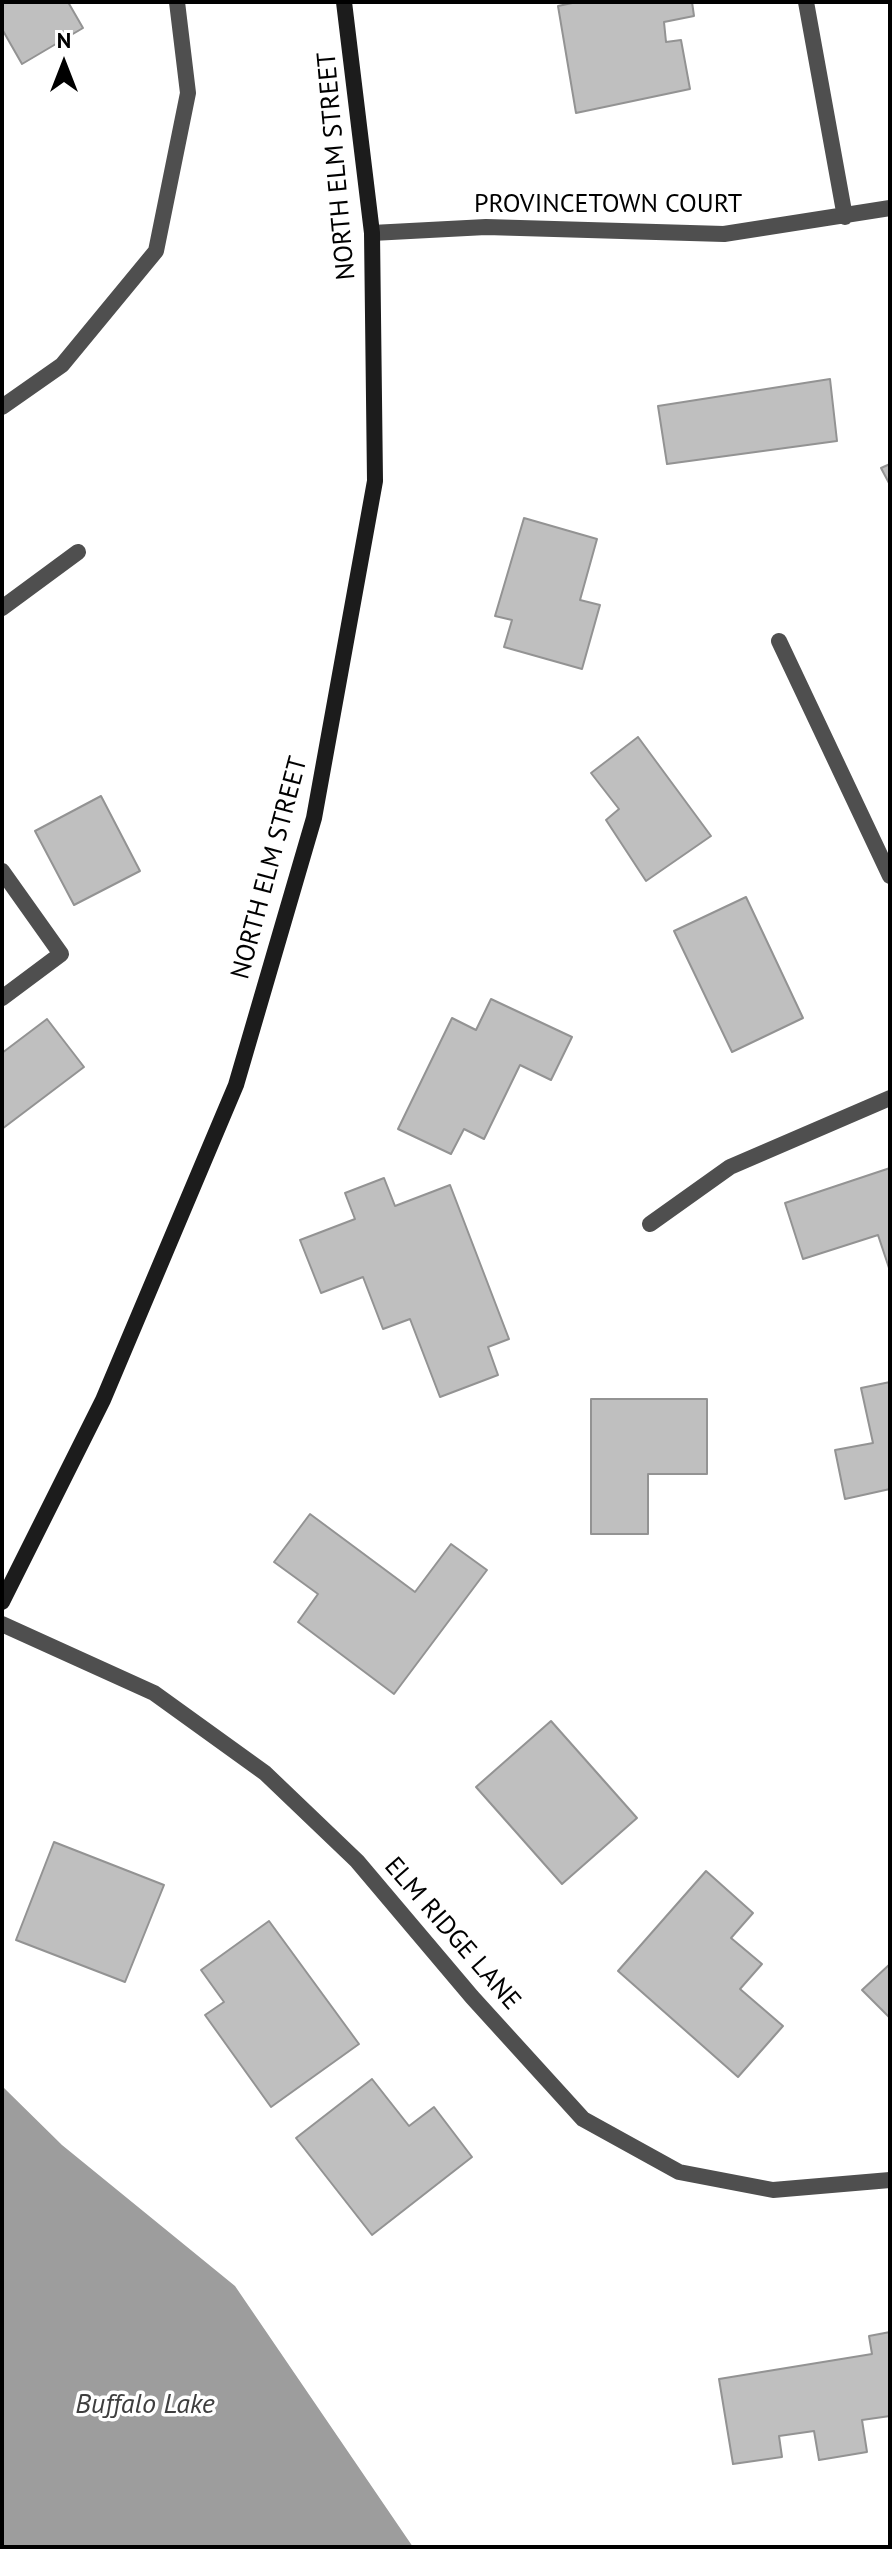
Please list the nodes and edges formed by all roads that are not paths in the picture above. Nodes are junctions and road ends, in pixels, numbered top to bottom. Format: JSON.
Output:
{"nodes":[{"id":1,"x":177,"y":2,"type":"edge"},
{"id":2,"x":344,"y":2,"type":"edge"},
{"id":3,"x":806,"y":2,"type":"edge"},
{"id":4,"x":890,"y":208,"type":"edge"},
{"id":5,"x":845,"y":217,"type":"junction"},
{"id":6,"x":372,"y":233,"type":"junction"},
{"id":7,"x":2,"y":407,"type":"edge"},
{"id":8,"x":78,"y":552,"type":"dead end"},
{"id":9,"x":2,"y":608,"type":"edge"},
{"id":10,"x":779,"y":641,"type":"dead end"},
{"id":11,"x":2,"y":871,"type":"edge"},
{"id":12,"x":890,"y":876,"type":"edge"},
{"id":13,"x":2,"y":998,"type":"edge"},
{"id":14,"x":890,"y":1098,"type":"edge"},
{"id":15,"x":650,"y":1224,"type":"dead end"},
{"id":16,"x":2,"y":1602,"type":"edge"},
{"id":17,"x":2,"y":1624,"type":"edge"},
{"id":18,"x":890,"y":2180,"type":"edge"}],
"edges":[{"from":1,"to":7,"type":"street"},
{"from":2,"to":6,"type":"main road","name":"NORTH ELM STREET"},
{"from":3,"to":5,"type":"street"},
{"from":4,"to":5,"type":"street","name":"PROVINCETOWN COURT"},
{"from":5,"to":6,"type":"street","name":"PROVINCETOWN COURT"},
{"from":6,"to":16,"type":"main road","name":"NORTH ELM STREET"},
{"from":8,"to":9,"type":"street"},
{"from":10,"to":12,"type":"street"},
{"from":11,"to":13,"type":"street"},
{"from":14,"to":15,"type":"street"},
{"from":17,"to":18,"type":"street","name":"ELM RIDGE LANE"}]}
